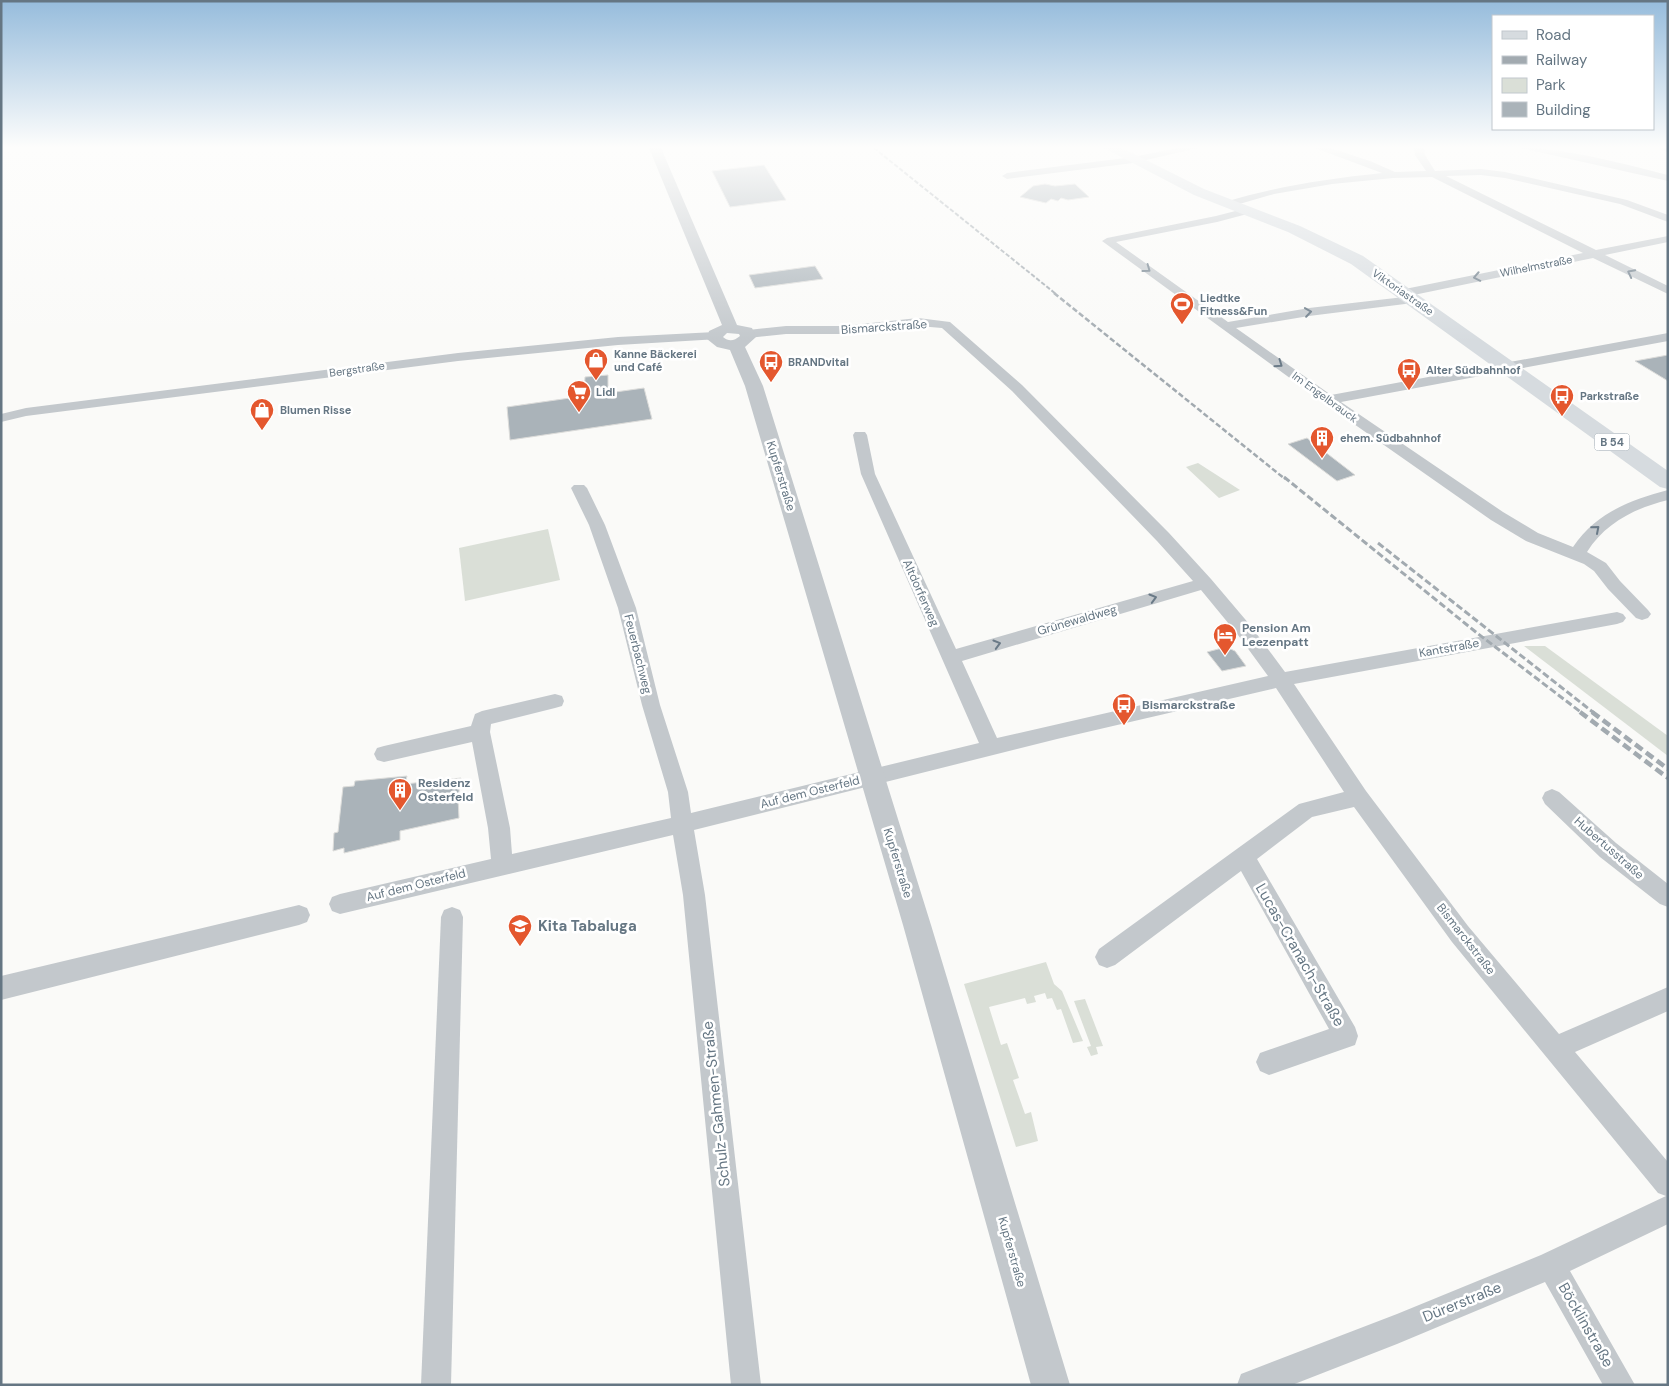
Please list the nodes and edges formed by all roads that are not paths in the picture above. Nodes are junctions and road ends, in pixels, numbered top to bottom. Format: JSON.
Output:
{"nodes":[{"id":1,"x":682,"y":213,"type":"edge"},
{"id":2,"x":1239,"y":213,"type":"edge"},
{"id":3,"x":1251,"y":213,"type":"edge"},
{"id":4,"x":1510,"y":213,"type":"edge"},
{"id":5,"x":1651,"y":213,"type":"edge"},
{"id":6,"x":1668,"y":219,"type":"edge"},
{"id":7,"x":1668,"y":239,"type":"edge"},
{"id":8,"x":1594,"y":254,"type":"junction"},
{"id":9,"x":1668,"y":292,"type":"edge"},
{"id":10,"x":1408,"y":296,"type":"junction"},
{"id":11,"x":1225,"y":326,"type":"junction"},
{"id":12,"x":731,"y":328,"type":"junction"},
{"id":13,"x":715,"y":336,"type":"junction"},
{"id":14,"x":1668,"y":337,"type":"edge"},
{"id":15,"x":742,"y":339,"type":"junction"},
{"id":16,"x":1548,"y":360,"type":"junction"},
{"id":17,"x":1508,"y":367,"type":"junction"},
{"id":18,"x":1329,"y":400,"type":"junction"},
{"id":19,"x":1556,"y":401,"type":"junction"},
{"id":20,"x":1,"y":418,"type":"edge"},
{"id":21,"x":860,"y":435,"type":"dead end"},
{"id":22,"x":1668,"y":482,"type":"edge"},
{"id":23,"x":579,"y":488,"type":"dead end"},
{"id":24,"x":1668,"y":495,"type":"edge"},
{"id":25,"x":1578,"y":554,"type":"junction"},
{"id":26,"x":1205,"y":583,"type":"junction"},
{"id":27,"x":1642,"y":614,"type":"dead end"},
{"id":28,"x":1617,"y":618,"type":"dead end"},
{"id":29,"x":950,"y":658,"type":"junction"},
{"id":30,"x":1281,"y":680,"type":"junction"},
{"id":31,"x":555,"y":701,"type":"dead end"},
{"id":32,"x":480,"y":732,"type":"junction"},
{"id":33,"x":992,"y":748,"type":"junction"},
{"id":34,"x":384,"y":754,"type":"dead end"},
{"id":35,"x":871,"y":777,"type":"junction"},
{"id":36,"x":1359,"y":797,"type":"junction"},
{"id":37,"x":1552,"y":798,"type":"dead end"},
{"id":38,"x":682,"y":824,"type":"junction"},
{"id":39,"x":1244,"y":856,"type":"junction"},
{"id":40,"x":502,"y":865,"type":"junction"},
{"id":41,"x":1668,"y":898,"type":"edge"},
{"id":42,"x":340,"y":904,"type":"dead end"},
{"id":43,"x":299,"y":915,"type":"dead end"},
{"id":44,"x":452,"y":917,"type":"dead end"},
{"id":45,"x":1107,"y":957,"type":"dead end"},
{"id":46,"x":1,"y":988,"type":"edge"},
{"id":47,"x":1668,"y":999,"type":"edge"},
{"id":48,"x":1555,"y":1048,"type":"junction"},
{"id":49,"x":1269,"y":1062,"type":"dead end"},
{"id":50,"x":1668,"y":1183,"type":"edge"},
{"id":51,"x":1668,"y":1209,"type":"edge"},
{"id":52,"x":1551,"y":1265,"type":"junction"},
{"id":53,"x":436,"y":1385,"type":"edge"},
{"id":54,"x":746,"y":1385,"type":"edge"},
{"id":55,"x":1051,"y":1385,"type":"edge"},
{"id":56,"x":1252,"y":1385,"type":"edge"},
{"id":57,"x":1620,"y":1385,"type":"edge"}],
"edges":[{"from":1,"to":12,"type":"street"},
{"from":2,"to":11,"type":"street","name":"Im Engelbrauck","one_way":true},
{"from":3,"to":10,"type":"main road","name":"Viktoriastraße","number":"B 54"},
{"from":4,"to":8,"type":"street"},
{"from":5,"to":6,"type":"street"},
{"from":7,"to":8,"type":"street","name":"Wilhelmstraße"},
{"from":9,"to":8,"type":"street","one_way":true},
{"from":8,"to":10,"type":"street","name":"Wilhelmstraße","one_way":true},
{"from":11,"to":10,"type":"street","name":"Wilhelmstraße","one_way":true},
{"from":10,"to":17,"type":"main road","name":"Viktoriastraße","number":"B 54"},
{"from":11,"to":18,"type":"street","name":"Im Engelbrauck","one_way":true},
{"from":12,"to":13,"type":"street"},
{"from":12,"to":15,"type":"street"},
{"from":13,"to":15,"type":"street"},
{"from":13,"to":20,"type":"street","name":"Bergstraße"},
{"from":14,"to":16,"type":"street"},
{"from":15,"to":26,"type":"street","name":"Bismarckstraße"},
{"from":15,"to":35,"type":"street","name":"Kupferstraße"},
{"from":16,"to":17,"type":"street"},
{"from":16,"to":19,"type":"street"},
{"from":17,"to":18,"type":"street"},
{"from":17,"to":19,"type":"main road","name":"Viktoriastraße","number":"B 54"},
{"from":18,"to":25,"type":"street","name":"Im Engelbrauck"},
{"from":19,"to":22,"type":"main road","name":"Viktoriastraße","number":"B 54"},
{"from":21,"to":29,"type":"street","name":"Altdorferweg"},
{"from":23,"to":38,"type":"street","name":"Feuerbachweg"},
{"from":25,"to":24,"type":"street","one_way":true},
{"from":25,"to":27,"type":"street"},
{"from":29,"to":26,"type":"street","name":"Grünewaldweg","one_way":true},
{"from":26,"to":30,"type":"street","name":"Bismarckstraße"},
{"from":28,"to":30,"type":"street","name":"Kantstraße"},
{"from":29,"to":33,"type":"street","name":"Altdorferweg"},
{"from":30,"to":33,"type":"street","name":"Auf dem Osterfeld"},
{"from":30,"to":36,"type":"street","name":"Bismarckstraße"},
{"from":31,"to":32,"type":"street"},
{"from":32,"to":34,"type":"street"},
{"from":32,"to":40,"type":"street"},
{"from":33,"to":35,"type":"street","name":"Auf dem Osterfeld"},
{"from":35,"to":38,"type":"street","name":"Auf dem Osterfeld"},
{"from":35,"to":55,"type":"street","name":"Kupferstraße"},
{"from":36,"to":39,"type":"street"},
{"from":36,"to":48,"type":"street","name":"Bismarckstraße"},
{"from":37,"to":41,"type":"street","name":"Hubertusstraße"},
{"from":38,"to":40,"type":"street","name":"Auf dem Osterfeld"},
{"from":38,"to":54,"type":"street","name":"Schulz-Gahmen-Straße"},
{"from":39,"to":45,"type":"street"},
{"from":39,"to":49,"type":"street","name":"Lucas-Cranach-Straße"},
{"from":40,"to":42,"type":"street","name":"Auf dem Osterfeld"},
{"from":43,"to":46,"type":"street"},
{"from":44,"to":53,"type":"street"},
{"from":47,"to":48,"type":"street"},
{"from":48,"to":50,"type":"street","name":"Bismarckstraße"},
{"from":51,"to":52,"type":"street","name":"Dürerstraße"},
{"from":52,"to":56,"type":"street","name":"Dürerstraße"},
{"from":52,"to":57,"type":"street","name":"Böcklinstraße"}]}
